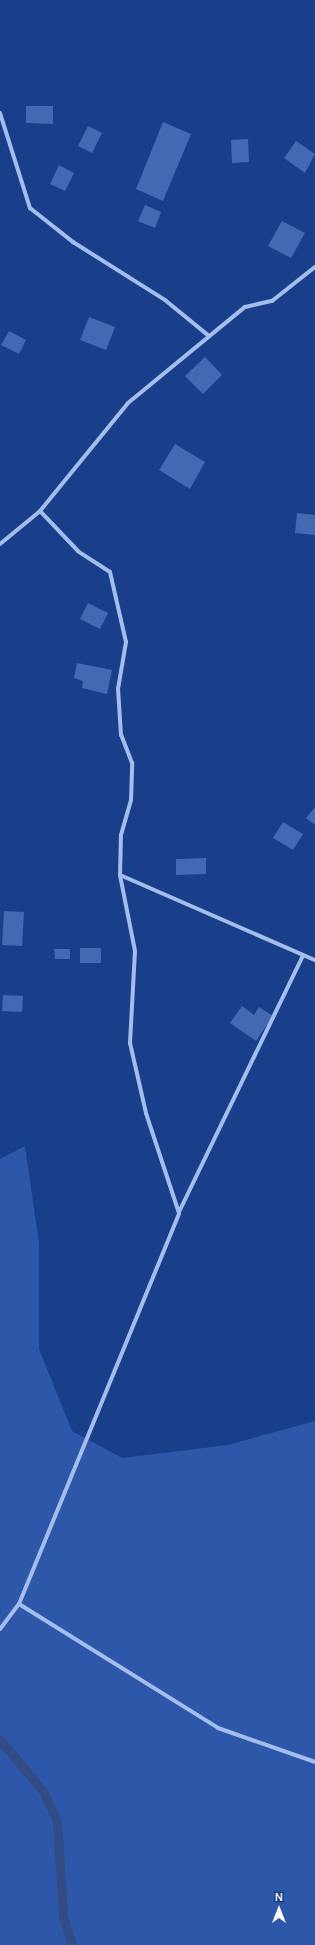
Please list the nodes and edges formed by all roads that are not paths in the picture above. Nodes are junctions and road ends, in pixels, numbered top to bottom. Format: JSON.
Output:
{"nodes":[{"id":1,"x":0,"y":113,"type":"edge"},
{"id":2,"x":315,"y":266,"type":"edge"},
{"id":3,"x":209,"y":336,"type":"junction"},
{"id":4,"x":40,"y":512,"type":"junction"},
{"id":5,"x":0,"y":544,"type":"edge"},
{"id":6,"x":120,"y":875,"type":"junction"},
{"id":7,"x":303,"y":956,"type":"junction"},
{"id":8,"x":315,"y":960,"type":"edge"},
{"id":9,"x":179,"y":1213,"type":"junction"},
{"id":10,"x":19,"y":1604,"type":"junction"},
{"id":11,"x":0,"y":1629,"type":"edge"},
{"id":12,"x":315,"y":1762,"type":"edge"}],
"edges":[{"from":1,"to":3,"type":"street"},
{"from":2,"to":3,"type":"street"},
{"from":3,"to":4,"type":"street"},
{"from":4,"to":5,"type":"street"},
{"from":4,"to":6,"type":"street"},
{"from":6,"to":7,"type":"street"},
{"from":6,"to":9,"type":"street"},
{"from":7,"to":8,"type":"street"},
{"from":7,"to":9,"type":"street"},
{"from":9,"to":10,"type":"street"},
{"from":10,"to":11,"type":"street"},
{"from":10,"to":12,"type":"street"}]}
